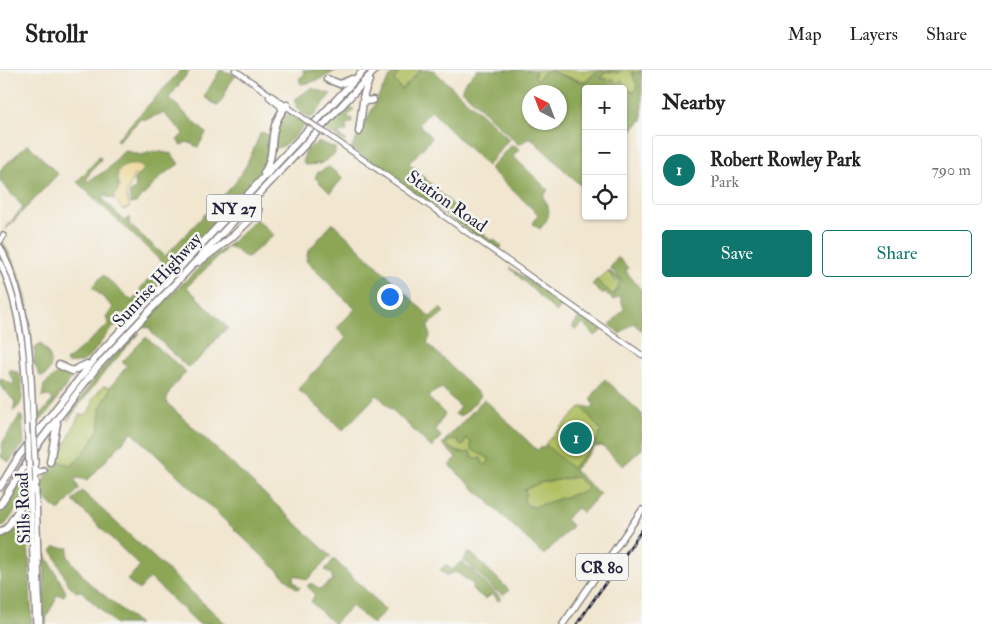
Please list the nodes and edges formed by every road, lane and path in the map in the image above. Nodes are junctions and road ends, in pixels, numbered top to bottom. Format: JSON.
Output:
{"nodes":[{"id":1,"x":235,"y":70,"type":"edge"},
{"id":2,"x":363,"y":70,"type":"edge"},
{"id":3,"x":376,"y":70,"type":"edge"},
{"id":4,"x":327,"y":79,"type":"dead end"},
{"id":5,"x":363,"y":97,"type":"junction"},
{"id":6,"x":373,"y":100,"type":"dead end"},
{"id":7,"x":284,"y":108,"type":"junction"},
{"id":8,"x":359,"y":132,"type":"dead end"},
{"id":9,"x":249,"y":192,"type":"junction"},
{"id":10,"x":259,"y":211,"type":"dead end"},
{"id":11,"x":0,"y":242,"type":"edge"},
{"id":12,"x":0,"y":264,"type":"edge"},
{"id":13,"x":168,"y":291,"type":"junction"},
{"id":14,"x":642,"y":355,"type":"edge"},
{"id":15,"x":96,"y":356,"type":"junction"},
{"id":16,"x":59,"y":365,"type":"dead end"},
{"id":17,"x":31,"y":371,"type":"junction"},
{"id":18,"x":25,"y":379,"type":"junction"},
{"id":19,"x":39,"y":388,"type":"dead end"},
{"id":20,"x":32,"y":396,"type":"junction"},
{"id":21,"x":26,"y":403,"type":"junction"},
{"id":22,"x":20,"y":411,"type":"dead end"},
{"id":23,"x":63,"y":411,"type":"junction"},
{"id":24,"x":26,"y":412,"type":"junction"},
{"id":25,"x":33,"y":415,"type":"junction"},
{"id":26,"x":54,"y":432,"type":"junction"},
{"id":27,"x":62,"y":434,"type":"dead end"},
{"id":28,"x":50,"y":462,"type":"dead end"},
{"id":29,"x":35,"y":469,"type":"junction"},
{"id":30,"x":44,"y":471,"type":"dead end"},
{"id":31,"x":29,"y":476,"type":"junction"},
{"id":32,"x":36,"y":483,"type":"junction"},
{"id":33,"x":0,"y":487,"type":"edge"},
{"id":34,"x":30,"y":493,"type":"junction"},
{"id":35,"x":0,"y":505,"type":"edge"},
{"id":36,"x":642,"y":510,"type":"edge"},
{"id":37,"x":0,"y":532,"type":"edge"},
{"id":38,"x":36,"y":624,"type":"edge"},
{"id":39,"x":40,"y":624,"type":"edge"},
{"id":40,"x":563,"y":624,"type":"edge"}],
"edges":[{"from":1,"to":7,"type":"main road","name":"Station Road"},
{"from":2,"to":4,"type":"highway"},
{"from":2,"to":9,"type":"highway","name":"Sunrise Highway","number":"NY 27"},
{"from":3,"to":5,"type":"highway"},
{"from":3,"to":13,"type":"highway","name":"Sunrise Highway","number":"NY 27"},
{"from":5,"to":6,"type":"highway"},
{"from":5,"to":8,"type":"highway"},
{"from":7,"to":9,"type":"highway"},
{"from":7,"to":14,"type":"main road","name":"Station Road","bridge":true},
{"from":9,"to":15,"type":"highway","name":"Sunrise Highway","number":"NY 27"},
{"from":10,"to":13,"type":"highway"},
{"from":11,"to":17,"type":"main road","name":"Sills Road"},
{"from":12,"to":18,"type":"main road","name":"Sills Road"},
{"from":13,"to":23,"type":"highway","name":"Sunrise Highway","number":"NY 27"},
{"from":15,"to":16,"type":"highway"},
{"from":15,"to":33,"type":"highway","name":"Sunrise Highway","number":"NY 27"},
{"from":17,"to":19,"type":"main road"},
{"from":17,"to":20,"type":"main road","name":"Sills Road"},
{"from":18,"to":20,"type":"main road"},
{"from":18,"to":21,"type":"main road","name":"Sills Road"},
{"from":20,"to":25,"type":"main road","name":"Sills Road"},
{"from":21,"to":24,"type":"main road","name":"Sills Road"},
{"from":21,"to":25,"type":"main road"},
{"from":22,"to":24,"type":"main road"},
{"from":23,"to":26,"type":"highway"},
{"from":23,"to":35,"type":"highway","name":"Sunrise Highway","number":"NY 27"},
{"from":24,"to":31,"type":"main road","name":"Sills Road","bridge":true},
{"from":25,"to":29,"type":"main road","name":"Sills Road","bridge":true},
{"from":26,"to":27,"type":"highway"},
{"from":26,"to":28,"type":"highway"},
{"from":29,"to":30,"type":"main road"},
{"from":29,"to":32,"type":"main road","name":"Sills Road"},
{"from":31,"to":32,"type":"main road"},
{"from":31,"to":34,"type":"main road","name":"Sills Road"},
{"from":32,"to":34,"type":"highway"},
{"from":32,"to":39,"type":"main road","name":"Sills Road"},
{"from":34,"to":37,"type":"highway"},
{"from":34,"to":38,"type":"main road","name":"Sills Road"},
{"from":36,"to":40,"type":"main road","number":"CR 80"}]}
